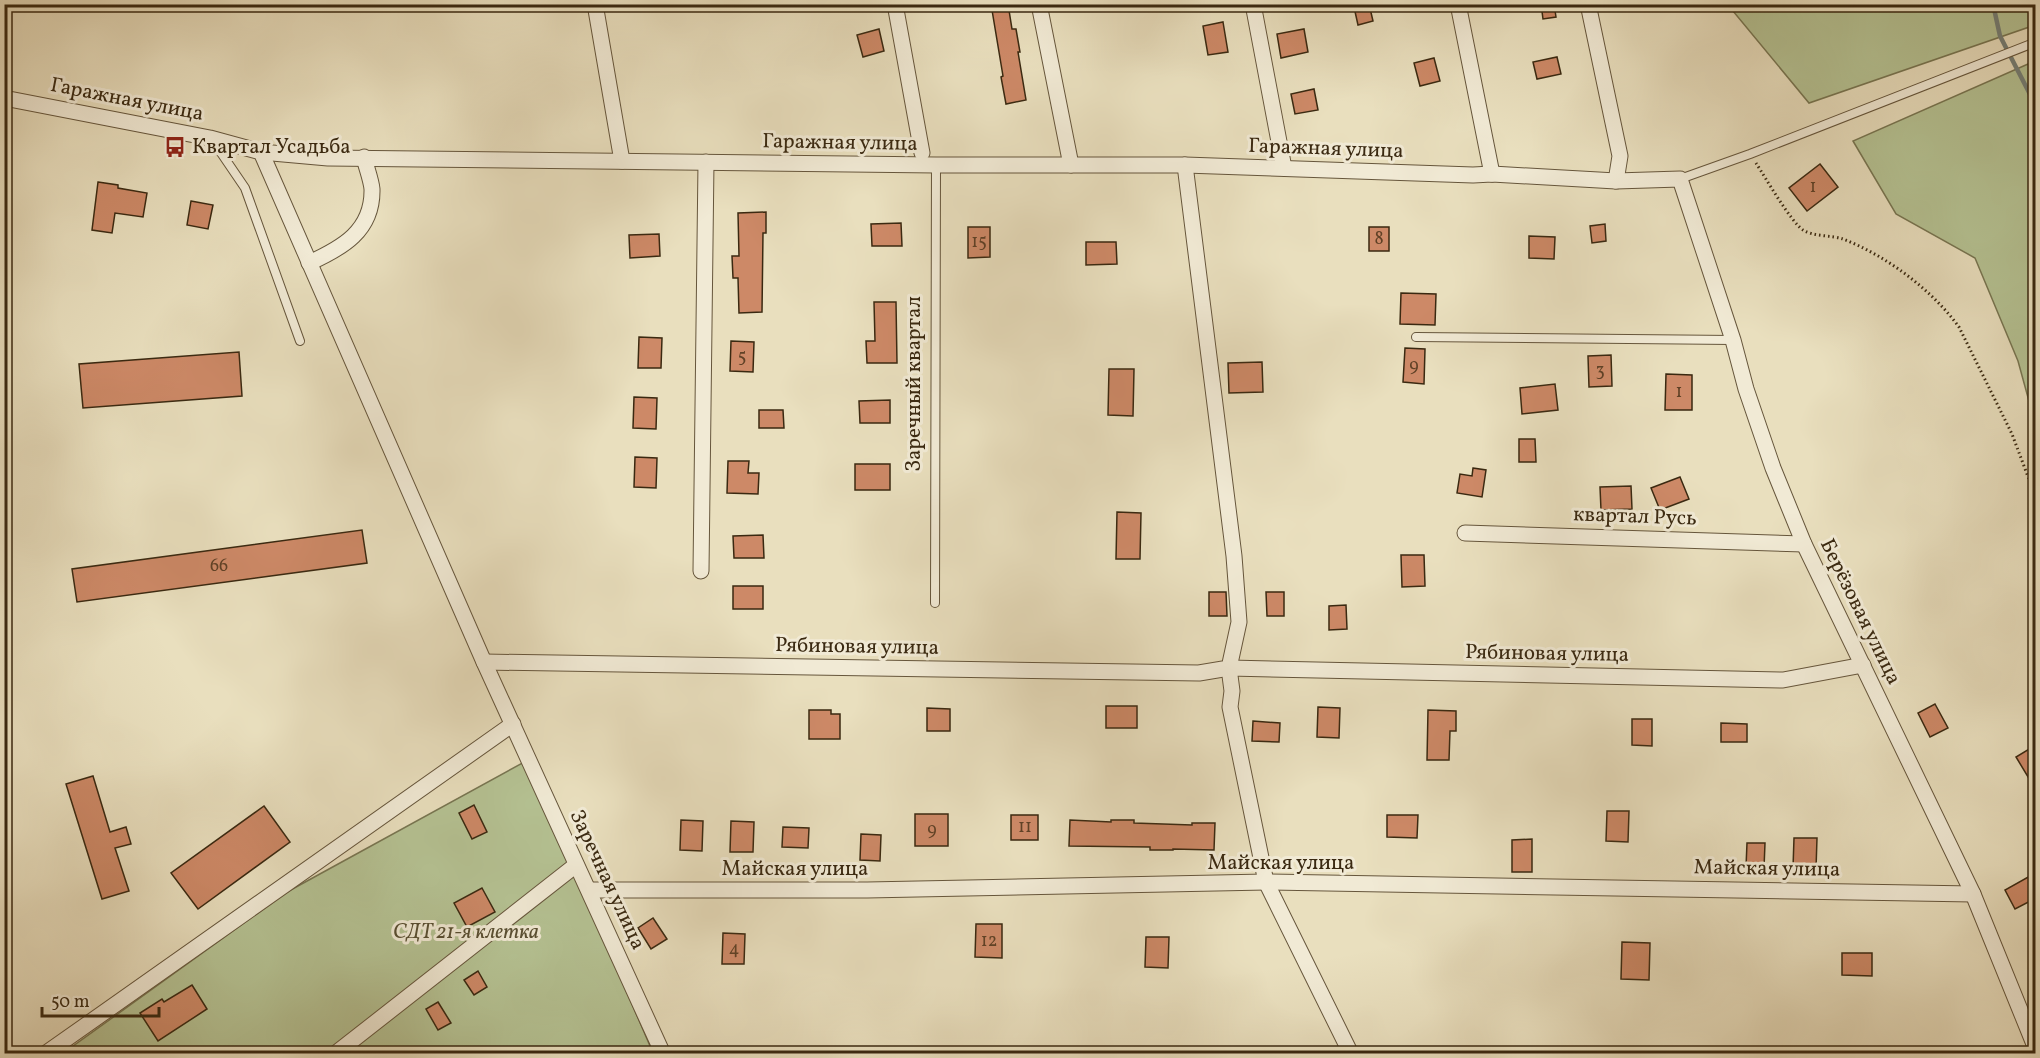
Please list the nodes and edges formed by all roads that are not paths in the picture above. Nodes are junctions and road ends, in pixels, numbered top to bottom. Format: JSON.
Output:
{"nodes":[{"id":1,"x":595,"y":4,"type":"edge"},
{"id":2,"x":895,"y":4,"type":"edge"},
{"id":3,"x":1039,"y":4,"type":"edge"},
{"id":4,"x":1253,"y":4,"type":"edge"},
{"id":5,"x":1458,"y":4,"type":"edge"},
{"id":6,"x":1588,"y":4,"type":"edge"},
{"id":7,"x":2036,"y":42,"type":"edge"},
{"id":8,"x":4,"y":98,"type":"edge"},
{"id":9,"x":210,"y":138,"type":"junction"},
{"id":10,"x":261,"y":152,"type":"junction"},
{"id":11,"x":922,"y":153,"type":"dead end"},
{"id":12,"x":364,"y":157,"type":"junction"},
{"id":13,"x":622,"y":161,"type":"junction"},
{"id":14,"x":706,"y":162,"type":"junction"},
{"id":15,"x":936,"y":165,"type":"junction"},
{"id":16,"x":1071,"y":165,"type":"junction"},
{"id":17,"x":1185,"y":165,"type":"junction"},
{"id":18,"x":1284,"y":168,"type":"junction"},
{"id":19,"x":1492,"y":174,"type":"junction"},
{"id":20,"x":1680,"y":179,"type":"junction"},
{"id":21,"x":1616,"y":181,"type":"junction"},
{"id":22,"x":309,"y":263,"type":"junction"},
{"id":23,"x":1416,"y":337,"type":"dead end"},
{"id":24,"x":1733,"y":340,"type":"junction"},
{"id":25,"x":300,"y":341,"type":"dead end"},
{"id":26,"x":1465,"y":533,"type":"dead end"},
{"id":27,"x":1804,"y":544,"type":"junction"},
{"id":28,"x":701,"y":571,"type":"dead end"},
{"id":29,"x":935,"y":603,"type":"dead end"},
{"id":30,"x":484,"y":663,"type":"junction"},
{"id":31,"x":1863,"y":665,"type":"junction"},
{"id":32,"x":1228,"y":668,"type":"junction"},
{"id":33,"x":513,"y":724,"type":"junction"},
{"id":34,"x":576,"y":865,"type":"junction"},
{"id":35,"x":1266,"y":882,"type":"junction"},
{"id":36,"x":589,"y":890,"type":"junction"},
{"id":37,"x":1973,"y":894,"type":"junction"},
{"id":38,"x":2036,"y":1050,"type":"edge"},
{"id":39,"x":45,"y":1053,"type":"edge"},
{"id":40,"x":336,"y":1053,"type":"edge"},
{"id":41,"x":663,"y":1053,"type":"edge"},
{"id":42,"x":1351,"y":1053,"type":"edge"}],
"edges":[{"from":1,"to":13,"type":"street"},
{"from":2,"to":11,"type":"street"},
{"from":3,"to":16,"type":"street"},
{"from":4,"to":18,"type":"street"},
{"from":5,"to":19,"type":"street"},
{"from":6,"to":21,"type":"street"},
{"from":7,"to":20,"type":"lane"},
{"from":8,"to":9,"type":"street","name":"Гаражная улица"},
{"from":9,"to":10,"type":"street","name":"Гаражная улица"},
{"from":9,"to":25,"type":"lane"},
{"from":10,"to":12,"type":"street","name":"Гаражная улица"},
{"from":10,"to":22,"type":"street","name":"Заречная улица"},
{"from":12,"to":13,"type":"street","name":"Гаражная улица"},
{"from":12,"to":22,"type":"street"},
{"from":13,"to":14,"type":"street","name":"Гаражная улица"},
{"from":14,"to":15,"type":"street","name":"Гаражная улица"},
{"from":14,"to":28,"type":"street"},
{"from":15,"to":16,"type":"street","name":"Гаражная улица"},
{"from":15,"to":29,"type":"lane","name":"Заречный квартал"},
{"from":16,"to":17,"type":"street","name":"Гаражная улица"},
{"from":17,"to":18,"type":"street","name":"Гаражная улица"},
{"from":17,"to":32,"type":"street"},
{"from":18,"to":19,"type":"street","name":"Гаражная улица"},
{"from":19,"to":21,"type":"street","name":"Гаражная улица"},
{"from":20,"to":21,"type":"street","name":"Гаражная улица"},
{"from":20,"to":24,"type":"street","name":"Берёзовая улица"},
{"from":22,"to":30,"type":"street","name":"Заречная улица"},
{"from":23,"to":24,"type":"lane"},
{"from":24,"to":27,"type":"street","name":"Берёзовая улица"},
{"from":26,"to":27,"type":"street","name":"квартал Русь"},
{"from":27,"to":31,"type":"street","name":"Берёзовая улица"},
{"from":30,"to":32,"type":"street","name":"Рябиновая улица"},
{"from":30,"to":33,"type":"street","name":"Заречная улица"},
{"from":31,"to":32,"type":"street","name":"Рябиновая улица"},
{"from":31,"to":37,"type":"street","name":"Берёзовая улица"},
{"from":32,"to":35,"type":"street"},
{"from":33,"to":34,"type":"street","name":"Заречная улица"},
{"from":33,"to":39,"type":"street"},
{"from":34,"to":36,"type":"street","name":"Заречная улица"},
{"from":34,"to":40,"type":"street"},
{"from":35,"to":36,"type":"street","name":"Майская улица"},
{"from":35,"to":37,"type":"street","name":"Майская улица"},
{"from":35,"to":42,"type":"street"},
{"from":36,"to":41,"type":"street","name":"Заречная улица"},
{"from":37,"to":38,"type":"street","name":"Берёзовая улица"}]}
